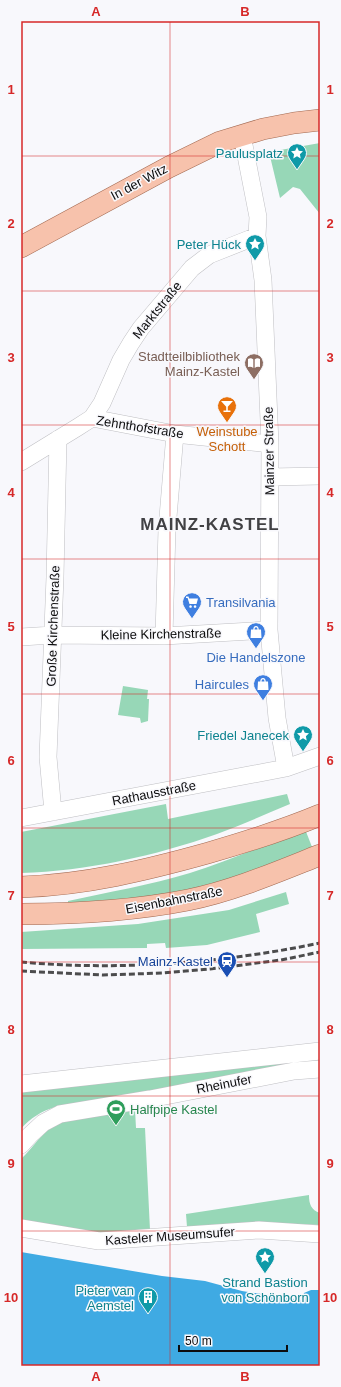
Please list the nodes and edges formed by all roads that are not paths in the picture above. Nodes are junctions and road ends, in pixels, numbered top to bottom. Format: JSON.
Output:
{"nodes":[{"id":1,"x":320,"y":120,"type":"edge"},
{"id":2,"x":242,"y":135,"type":"junction"},
{"id":3,"x":257,"y":236,"type":"junction"},
{"id":4,"x":21,"y":247,"type":"edge"},
{"id":5,"x":92,"y":418,"type":"junction"},
{"id":6,"x":175,"y":434,"type":"junction"},
{"id":7,"x":58,"y":439,"type":"junction"},
{"id":8,"x":270,"y":444,"type":"junction"},
{"id":9,"x":21,"y":462,"type":"edge"},
{"id":10,"x":270,"y":476,"type":"junction"},
{"id":11,"x":320,"y":476,"type":"edge"},
{"id":12,"x":269,"y":630,"type":"junction"},
{"id":13,"x":53,"y":635,"type":"junction"},
{"id":14,"x":164,"y":636,"type":"junction"},
{"id":15,"x":21,"y":637,"type":"edge"},
{"id":16,"x":320,"y":756,"type":"edge"},
{"id":17,"x":286,"y":768,"type":"junction"},
{"id":18,"x":53,"y":812,"type":"junction"},
{"id":19,"x":320,"y":815,"type":"edge"},
{"id":20,"x":21,"y":818,"type":"edge"},
{"id":21,"x":320,"y":855,"type":"edge"},
{"id":22,"x":24,"y":888,"type":"edge"},
{"id":23,"x":21,"y":914,"type":"edge"},
{"id":24,"x":320,"y":1051,"type":"edge"},
{"id":25,"x":320,"y":1069,"type":"edge"},
{"id":26,"x":21,"y":1084,"type":"edge"},
{"id":27,"x":21,"y":1145,"type":"edge"},
{"id":28,"x":21,"y":1228,"type":"edge"},
{"id":29,"x":320,"y":1234,"type":"edge"}],
"edges":[{"from":1,"to":2,"type":"main road","name":"In der Witz"},
{"from":2,"to":3,"type":"street","name":"Mainzer Straße"},
{"from":2,"to":4,"type":"main road","name":"In der Witz"},
{"from":3,"to":5,"type":"street","name":"Marktstraße"},
{"from":3,"to":8,"type":"street","name":"Mainzer Straße"},
{"from":5,"to":6,"type":"street","name":"Zehnthofstraße"},
{"from":5,"to":7,"type":"street","name":"Zehnthofstraße"},
{"from":6,"to":8,"type":"street","name":"Zehnthofstraße"},
{"from":6,"to":14,"type":"street"},
{"from":7,"to":9,"type":"street","name":"Zehnthofstraße"},
{"from":7,"to":13,"type":"street","name":"Große Kirchenstraße"},
{"from":8,"to":10,"type":"street","name":"Mainzer Straße"},
{"from":10,"to":11,"type":"street"},
{"from":10,"to":12,"type":"street","name":"Mainzer Straße"},
{"from":12,"to":14,"type":"street","name":"Kleine Kirchenstraße"},
{"from":12,"to":17,"type":"street","name":"Mainzer Straße"},
{"from":13,"to":14,"type":"street","name":"Kleine Kirchenstraße"},
{"from":13,"to":15,"type":"street","name":"Kleine Kirchenstraße"},
{"from":13,"to":18,"type":"street","name":"Große Kirchenstraße"},
{"from":16,"to":17,"type":"street","name":"Rathausstraße"},
{"from":17,"to":18,"type":"street","name":"Rathausstraße"},
{"from":18,"to":20,"type":"street","name":"Rathausstraße"},
{"from":19,"to":22,"type":"main road"},
{"from":21,"to":23,"type":"main road","name":"Eisenbahnstraße"},
{"from":24,"to":26,"type":"street","name":"Rheinufer"},
{"from":25,"to":27,"type":"street","name":"Rheinufer"},
{"from":28,"to":29,"type":"street","name":"Kasteler Museumsufer"}]}
